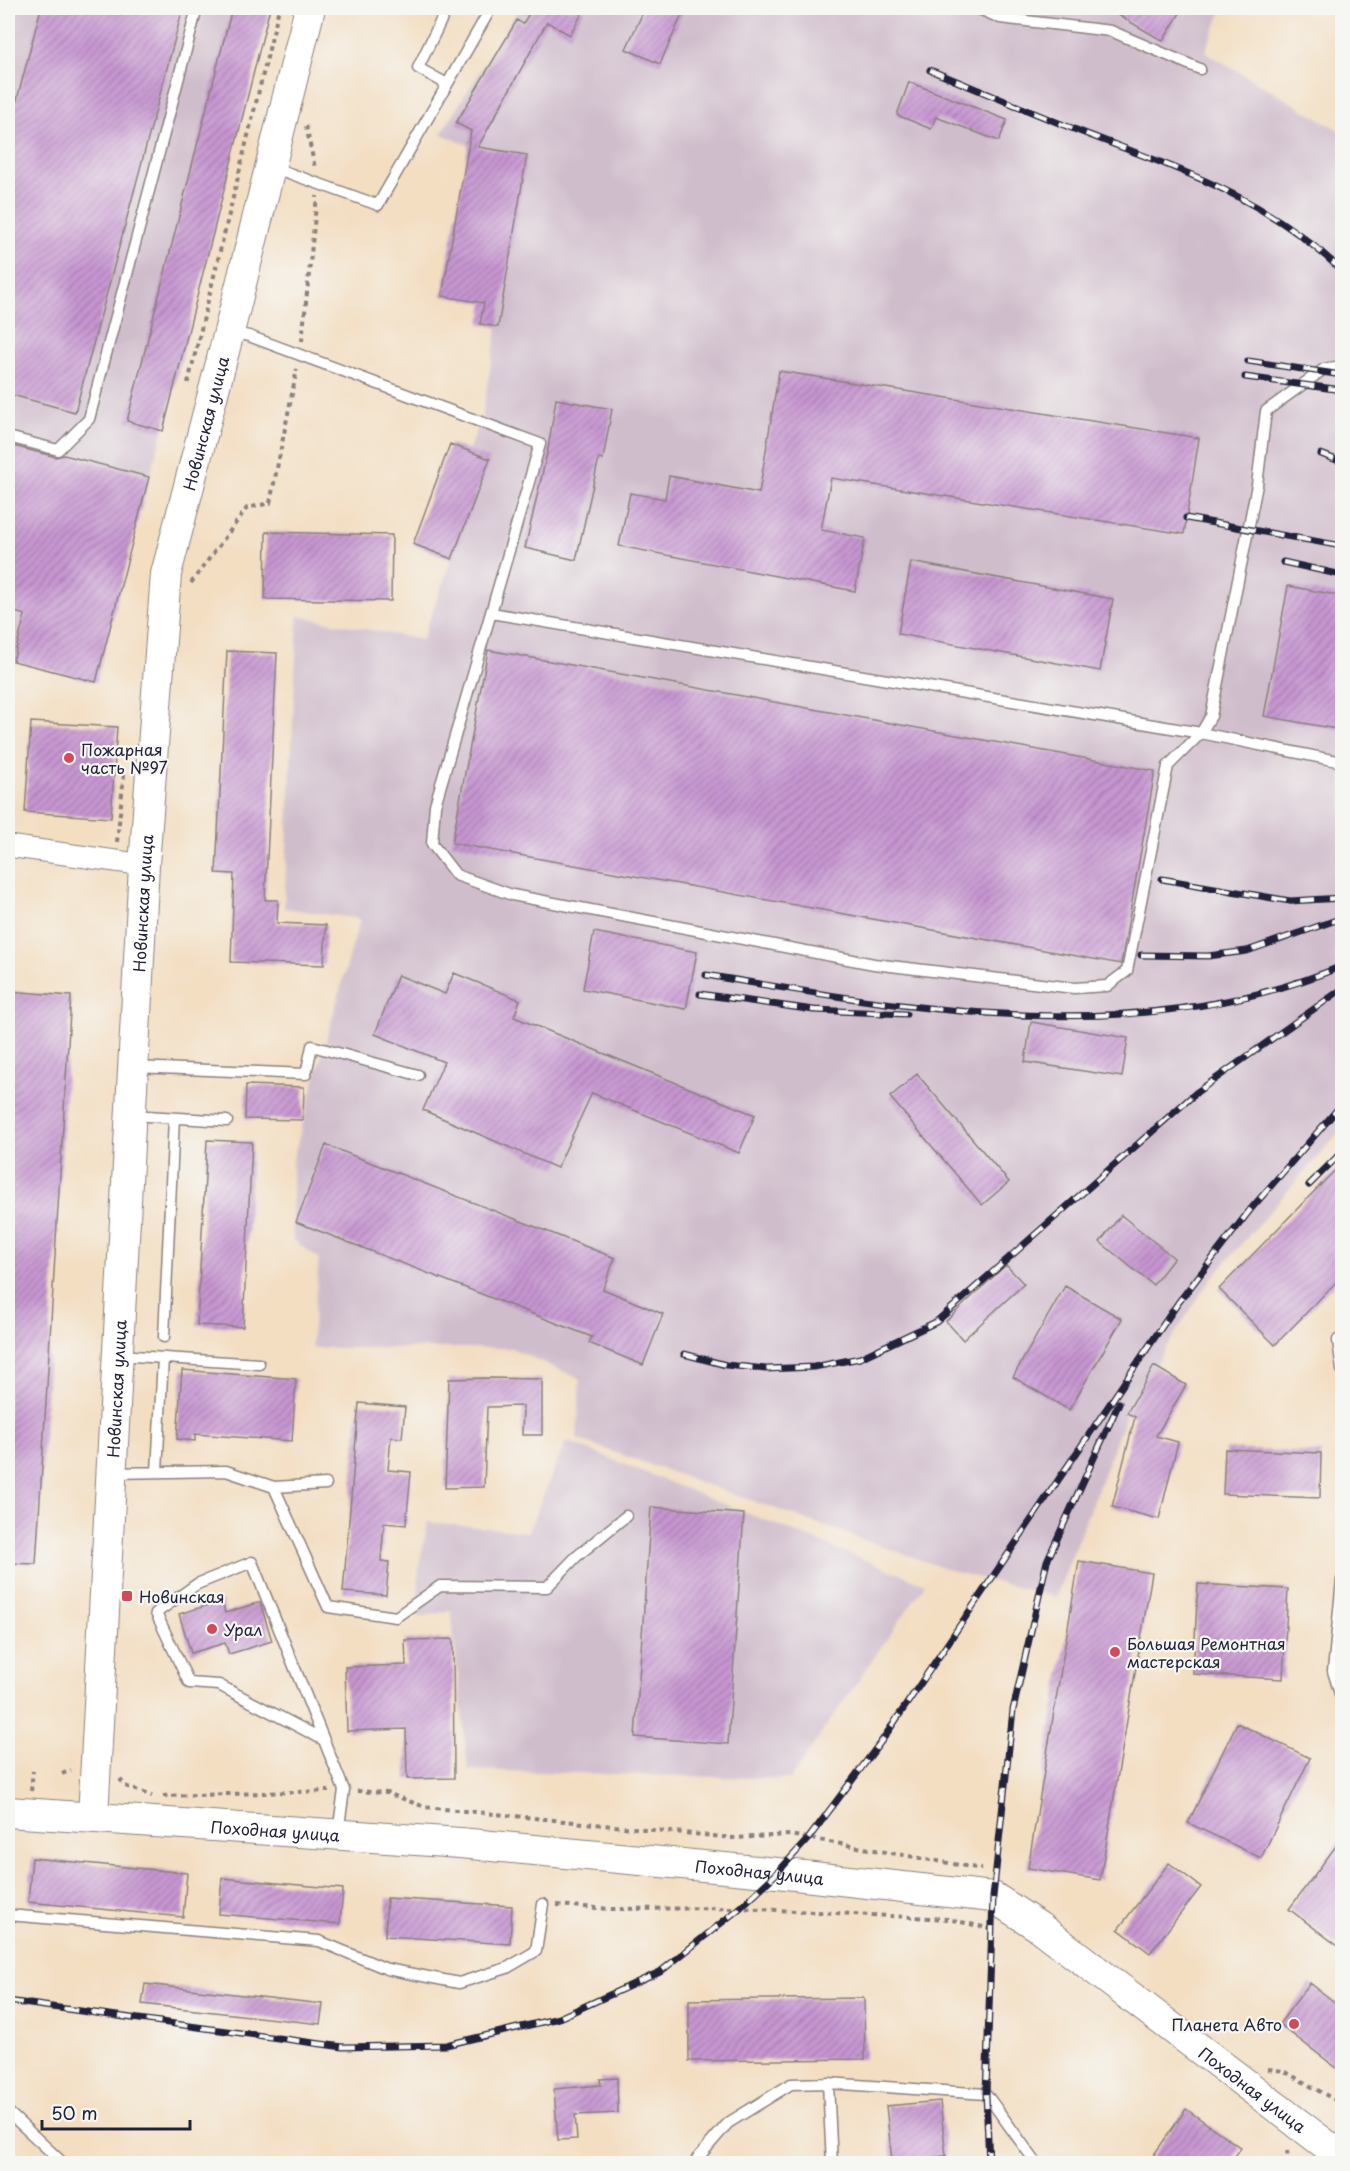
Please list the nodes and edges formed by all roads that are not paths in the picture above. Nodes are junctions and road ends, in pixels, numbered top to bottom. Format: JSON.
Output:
{"nodes":[{"id":1,"x":197,"y":8,"type":"edge"},
{"id":2,"x":310,"y":8,"type":"edge"},
{"id":3,"x":447,"y":8,"type":"edge"},
{"id":4,"x":491,"y":8,"type":"edge"},
{"id":5,"x":977,"y":8,"type":"edge"},
{"id":6,"x":1200,"y":69,"type":"dead end"},
{"id":7,"x":447,"y":84,"type":"junction"},
{"id":8,"x":269,"y":166,"type":"junction"},
{"id":9,"x":230,"y":332,"type":"junction"},
{"id":10,"x":1342,"y":366,"type":"edge"},
{"id":11,"x":8,"y":437,"type":"edge"},
{"id":12,"x":491,"y":613,"type":"junction"},
{"id":13,"x":1201,"y":733,"type":"junction"},
{"id":14,"x":1342,"y":762,"type":"edge"},
{"id":15,"x":8,"y":846,"type":"edge"},
{"id":16,"x":144,"y":865,"type":"junction"},
{"id":17,"x":134,"y":1067,"type":"junction"},
{"id":18,"x":418,"y":1075,"type":"dead end"},
{"id":19,"x":131,"y":1115,"type":"junction"},
{"id":20,"x":174,"y":1118,"type":"junction"},
{"id":21,"x":227,"y":1121,"type":"dead end"},
{"id":22,"x":164,"y":1337,"type":"dead end"},
{"id":23,"x":1338,"y":1340,"type":"dead end"},
{"id":24,"x":118,"y":1355,"type":"junction"},
{"id":25,"x":163,"y":1358,"type":"junction"},
{"id":26,"x":259,"y":1364,"type":"dead end"},
{"id":27,"x":1342,"y":1370,"type":"edge"},
{"id":28,"x":157,"y":1472,"type":"junction"},
{"id":29,"x":112,"y":1473,"type":"junction"},
{"id":30,"x":326,"y":1484,"type":"dead end"},
{"id":31,"x":274,"y":1487,"type":"junction"},
{"id":32,"x":626,"y":1516,"type":"dead end"},
{"id":33,"x":1342,"y":1580,"type":"edge"},
{"id":34,"x":1342,"y":1700,"type":"edge"},
{"id":35,"x":322,"y":1739,"type":"junction"},
{"id":36,"x":8,"y":1812,"type":"edge"},
{"id":37,"x":93,"y":1817,"type":"junction"},
{"id":38,"x":338,"y":1834,"type":"junction"},
{"id":39,"x":543,"y":1904,"type":"road end"},
{"id":40,"x":8,"y":1915,"type":"edge"},
{"id":41,"x":828,"y":2083,"type":"junction"},
{"id":42,"x":8,"y":2112,"type":"edge"},
{"id":43,"x":1342,"y":2157,"type":"edge"},
{"id":44,"x":64,"y":2163,"type":"edge"},
{"id":45,"x":697,"y":2163,"type":"edge"},
{"id":46,"x":831,"y":2163,"type":"edge"},
{"id":47,"x":1037,"y":2163,"type":"edge"}],
"edges":[{"from":1,"to":11,"type":"lane"},
{"from":2,"to":8,"type":"main road","name":"Новинская улица"},
{"from":3,"to":7,"type":"lane"},
{"from":4,"to":7,"type":"lane"},
{"from":5,"to":6,"type":"lane"},
{"from":7,"to":8,"type":"lane"},
{"from":8,"to":9,"type":"main road","name":"Новинская улица"},
{"from":9,"to":12,"type":"lane"},
{"from":9,"to":16,"type":"main road","name":"Новинская улица"},
{"from":10,"to":13,"type":"lane"},
{"from":12,"to":13,"type":"lane"},
{"from":12,"to":13,"type":"lane"},
{"from":13,"to":14,"type":"lane"},
{"from":15,"to":16,"type":"street"},
{"from":16,"to":17,"type":"main road","name":"Новинская улица"},
{"from":17,"to":18,"type":"lane"},
{"from":17,"to":19,"type":"main road","name":"Новинская улица"},
{"from":19,"to":20,"type":"lane"},
{"from":19,"to":24,"type":"main road","name":"Новинская улица"},
{"from":20,"to":21,"type":"lane"},
{"from":20,"to":22,"type":"lane"},
{"from":23,"to":27,"type":"lane"},
{"from":24,"to":25,"type":"lane"},
{"from":24,"to":29,"type":"main road","name":"Новинская улица"},
{"from":25,"to":26,"type":"lane"},
{"from":25,"to":28,"type":"lane"},
{"from":28,"to":29,"type":"lane"},
{"from":28,"to":31,"type":"lane"},
{"from":29,"to":37,"type":"main road","name":"Новинская улица"},
{"from":30,"to":31,"type":"lane"},
{"from":31,"to":32,"type":"lane"},
{"from":33,"to":34,"type":"lane"},
{"from":35,"to":35,"type":"lane"},
{"from":35,"to":38,"type":"lane"},
{"from":36,"to":37,"type":"main road","name":"Походная улица"},
{"from":37,"to":38,"type":"main road","name":"Походная улица"},
{"from":38,"to":43,"type":"main road","name":"Походная улица"},
{"from":39,"to":40,"type":"lane"},
{"from":41,"to":45,"type":"lane"},
{"from":41,"to":46,"type":"lane"},
{"from":41,"to":47,"type":"lane"},
{"from":42,"to":44,"type":"lane"}]}
